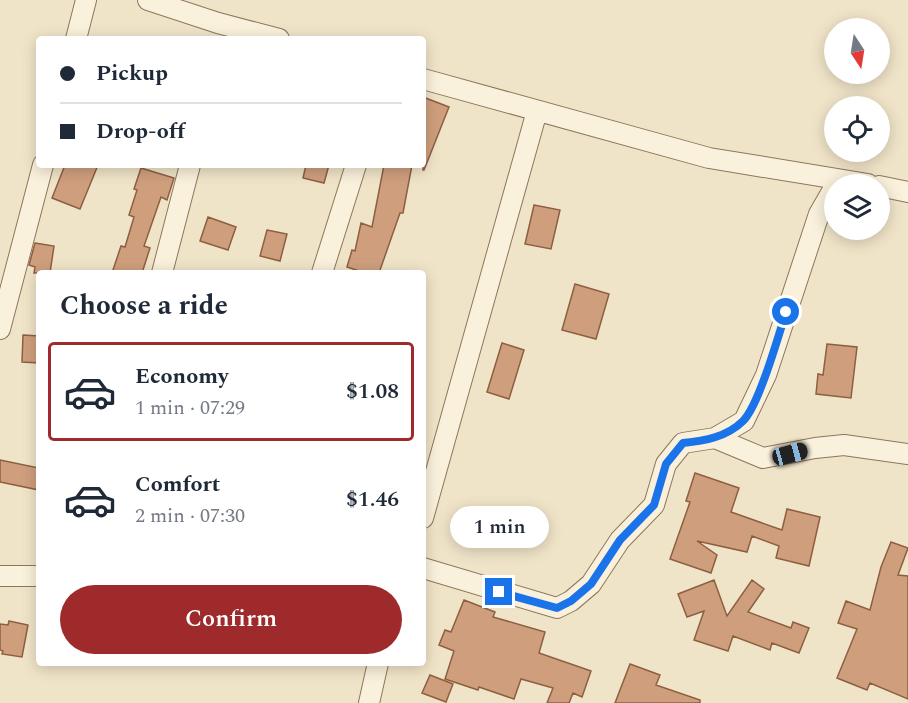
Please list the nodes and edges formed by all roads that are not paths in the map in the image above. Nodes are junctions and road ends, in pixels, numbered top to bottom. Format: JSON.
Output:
{"nodes":[{"id":1,"x":86,"y":0,"type":"edge"},
{"id":2,"x":148,"y":0,"type":"edge"},
{"id":3,"x":217,"y":31,"type":"edge"},
{"id":4,"x":77,"y":36,"type":"edge"},
{"id":5,"x":256,"y":36,"type":"edge"},
{"id":6,"x":426,"y":80,"type":"edge"},
{"id":7,"x":537,"y":111,"type":"junction"},
{"id":8,"x":42,"y":168,"type":"edge"},
{"id":9,"x":189,"y":168,"type":"edge"},
{"id":10,"x":355,"y":168,"type":"edge"},
{"id":11,"x":824,"y":182,"type":"edge"},
{"id":12,"x":890,"y":188,"type":"edge"},
{"id":13,"x":908,"y":192,"type":"edge"},
{"id":14,"x":824,"y":205,"type":"edge"},
{"id":15,"x":163,"y":270,"type":"edge"},
{"id":16,"x":323,"y":270,"type":"edge"},
{"id":17,"x":0,"y":329,"type":"edge"},
{"id":18,"x":715,"y":438,"type":"junction"},
{"id":19,"x":908,"y":454,"type":"edge"},
{"id":20,"x":426,"y":507,"type":"edge"},
{"id":21,"x":426,"y":569,"type":"edge"},
{"id":22,"x":0,"y":576,"type":"edge"},
{"id":23,"x":36,"y":576,"type":"edge"},
{"id":24,"x":377,"y":666,"type":"edge"},
{"id":25,"x":369,"y":703,"type":"edge"}],
"edges":[{"from":1,"to":4,"type":"street"},
{"from":2,"to":3,"type":"street"},
{"from":3,"to":5,"type":"street"},
{"from":6,"to":7,"type":"street"},
{"from":7,"to":11,"type":"street"},
{"from":7,"to":20,"type":"street"},
{"from":8,"to":17,"type":"street"},
{"from":9,"to":15,"type":"street"},
{"from":10,"to":16,"type":"street"},
{"from":12,"to":13,"type":"street"},
{"from":14,"to":18,"type":"street"},
{"from":18,"to":19,"type":"street"},
{"from":18,"to":21,"type":"street"},
{"from":22,"to":23,"type":"street"},
{"from":24,"to":25,"type":"street"}]}
